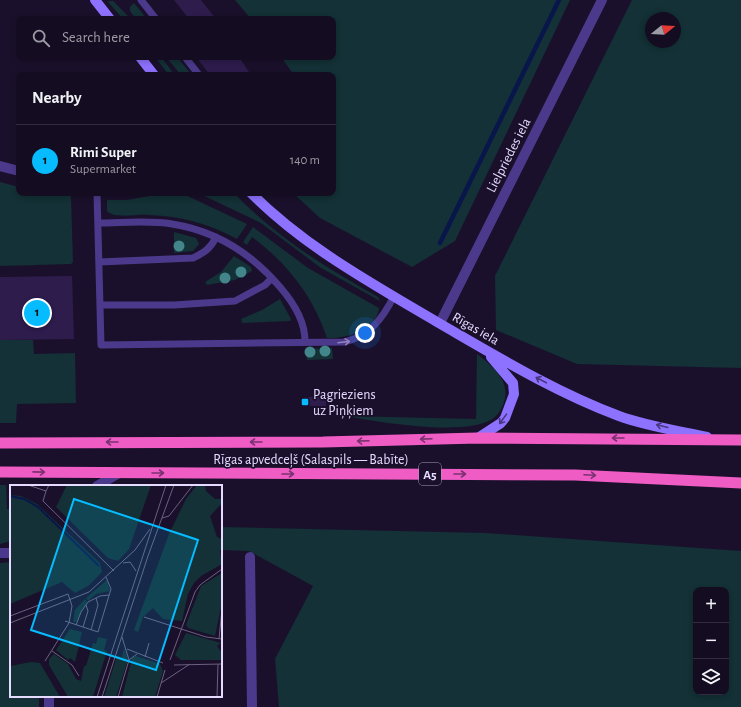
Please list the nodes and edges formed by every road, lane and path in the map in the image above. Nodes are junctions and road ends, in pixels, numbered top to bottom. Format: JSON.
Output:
{"nodes":[{"id":1,"x":95,"y":0,"type":"edge"},
{"id":2,"x":141,"y":0,"type":"edge"},
{"id":3,"x":602,"y":0,"type":"edge"},
{"id":4,"x":108,"y":16,"type":"edge"},
{"id":5,"x":154,"y":16,"type":"edge"},
{"id":6,"x":142,"y":60,"type":"edge"},
{"id":7,"x":187,"y":60,"type":"edge"},
{"id":8,"x":152,"y":72,"type":"edge"},
{"id":9,"x":197,"y":72,"type":"edge"},
{"id":10,"x":0,"y":166,"type":"edge"},
{"id":11,"x":16,"y":170,"type":"edge"},
{"id":12,"x":97,"y":196,"type":"edge"},
{"id":13,"x":254,"y":196,"type":"edge"},
{"id":14,"x":98,"y":223,"type":"junction"},
{"id":15,"x":216,"y":237,"type":"junction"},
{"id":16,"x":99,"y":262,"type":"junction"},
{"id":17,"x":272,"y":278,"type":"junction"},
{"id":18,"x":394,"y":296,"type":"junction"},
{"id":19,"x":100,"y":305,"type":"junction"},
{"id":20,"x":440,"y":323,"type":"junction"},
{"id":21,"x":306,"y":341,"type":"junction"},
{"id":22,"x":486,"y":351,"type":"junction"},
{"id":23,"x":478,"y":438,"type":"junction"},
{"id":24,"x":713,"y":439,"type":"junction"},
{"id":25,"x":741,"y":440,"type":"edge"},
{"id":26,"x":0,"y":443,"type":"edge"},
{"id":27,"x":0,"y":472,"type":"edge"},
{"id":28,"x":119,"y":473,"type":"junction"},
{"id":29,"x":741,"y":483,"type":"edge"},
{"id":30,"x":99,"y":485,"type":"edge"},
{"id":31,"x":250,"y":557,"type":"dead end"},
{"id":32,"x":252,"y":707,"type":"edge"}],
"edges":[{"from":1,"to":4,"type":"main road"},
{"from":2,"to":5,"type":"lane"},
{"from":3,"to":20,"type":"street","name":"Lielpriedes iela"},
{"from":6,"to":8,"type":"main road"},
{"from":7,"to":9,"type":"lane"},
{"from":10,"to":11,"type":"street"},
{"from":12,"to":14,"type":"lane"},
{"from":13,"to":18,"type":"main road","name":"Rīgas iela"},
{"from":14,"to":15,"type":"lane"},
{"from":14,"to":16,"type":"lane"},
{"from":15,"to":16,"type":"lane"},
{"from":15,"to":17,"type":"lane"},
{"from":16,"to":19,"type":"lane"},
{"from":17,"to":19,"type":"lane"},
{"from":17,"to":21,"type":"lane"},
{"from":18,"to":20,"type":"main road","name":"Rīgas iela"},
{"from":21,"to":18,"type":"lane","one_way":true},
{"from":19,"to":21,"type":"lane"},
{"from":20,"to":22,"type":"main road","name":"Rīgas iela"},
{"from":22,"to":23,"type":"main road","one_way":true},
{"from":24,"to":22,"type":"main road","name":"Rīgas iela","one_way":true},
{"from":24,"to":23,"type":"highway","name":"Rīgas apvedceļš (Salaspils — Babīte)","one_way":true},
{"from":23,"to":26,"type":"highway","name":"Rīgas apvedceļš (Salaspils — Babīte)","one_way":true},
{"from":24,"to":25,"type":"highway","name":"Rīgas apvedceļš (Salaspils — Babīte)"},
{"from":27,"to":28,"type":"highway","name":"Rīgas apvedceļš (Salaspils — Babīte)","number":"A5","one_way":true},
{"from":28,"to":29,"type":"highway","name":"Rīgas apvedceļš (Salaspils — Babīte)","number":"A5","one_way":true},
{"from":28,"to":30,"type":"street"},
{"from":31,"to":32,"type":"street"}]}
